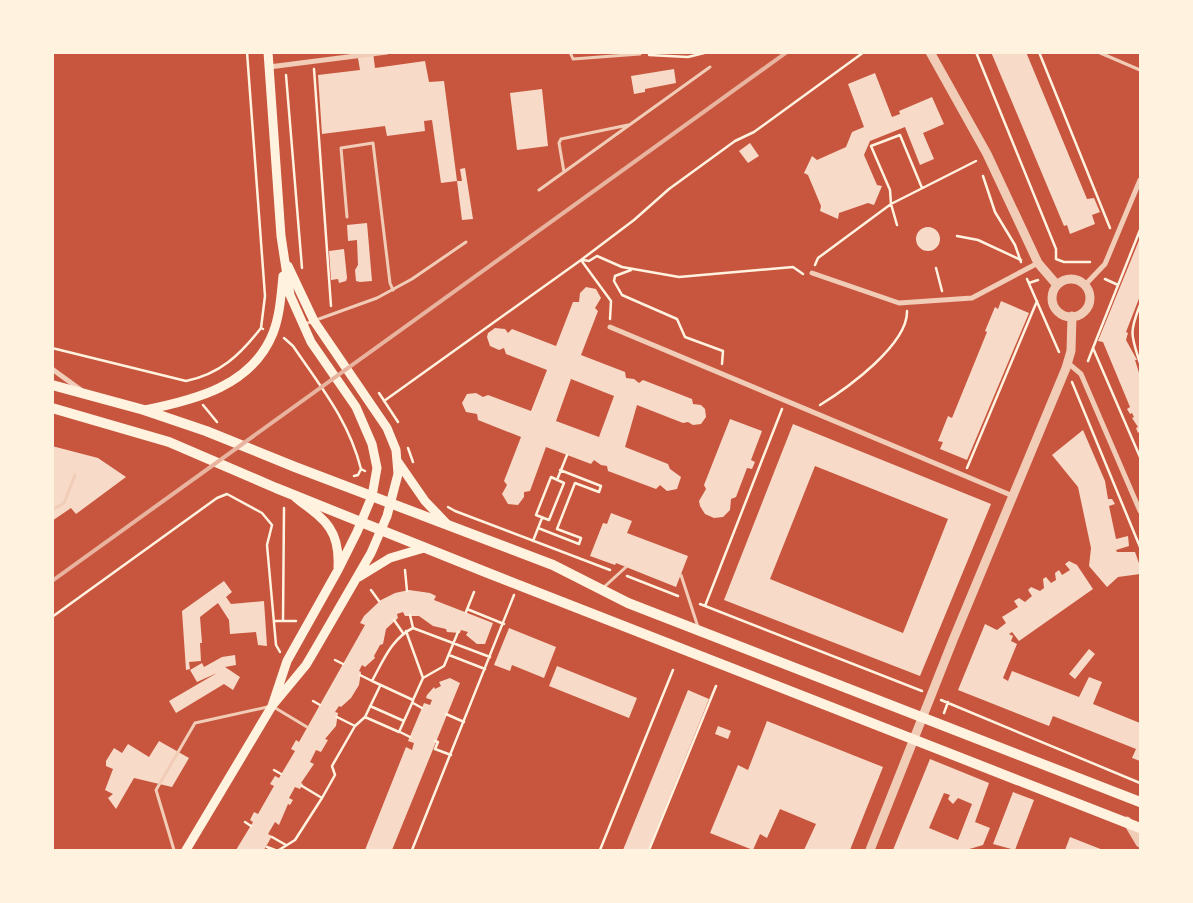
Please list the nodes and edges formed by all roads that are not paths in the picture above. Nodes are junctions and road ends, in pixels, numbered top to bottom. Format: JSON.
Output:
{"nodes":[{"id":1,"x":268,"y":52,"type":"edge"},
{"id":2,"x":387,"y":52,"type":"edge"},
{"id":3,"x":570,"y":52,"type":"edge"},
{"id":4,"x":930,"y":52,"type":"edge"},
{"id":5,"x":1098,"y":52,"type":"edge"},
{"id":6,"x":640,"y":54,"type":"road end"},
{"id":7,"x":269,"y":67,"type":"junction"},
{"id":8,"x":710,"y":67,"type":"dead end"},
{"id":9,"x":1140,"y":70,"type":"edge"},
{"id":10,"x":631,"y":124,"type":"junction"},
{"id":11,"x":564,"y":172,"type":"junction"},
{"id":12,"x":1140,"y":180,"type":"edge"},
{"id":13,"x":539,"y":190,"type":"dead end"},
{"id":14,"x":347,"y":217,"type":"dead end"},
{"id":15,"x":466,"y":242,"type":"dead end"},
{"id":16,"x":285,"y":259,"type":"junction"},
{"id":17,"x":1038,"y":263,"type":"junction"},
{"id":18,"x":812,"y":273,"type":"road end"},
{"id":19,"x":1057,"y":285,"type":"junction"},
{"id":20,"x":1085,"y":285,"type":"junction"},
{"id":21,"x":393,"y":290,"type":"junction"},
{"id":22,"x":1072,"y":316,"type":"junction"},
{"id":23,"x":314,"y":321,"type":"junction"},
{"id":24,"x":302,"y":325,"type":"junction"},
{"id":25,"x":610,"y":327,"type":"road end"},
{"id":26,"x":1067,"y":366,"type":"junction"},
{"id":27,"x":52,"y":369,"type":"edge"},
{"id":28,"x":52,"y":385,"type":"edge"},
{"id":29,"x":85,"y":393,"type":"junction"},
{"id":30,"x":52,"y":408,"type":"edge"},
{"id":31,"x":144,"y":410,"type":"junction"},
{"id":32,"x":398,"y":462,"type":"junction"},
{"id":33,"x":75,"y":476,"type":"dead end"},
{"id":34,"x":290,"y":493,"type":"junction"},
{"id":35,"x":372,"y":496,"type":"junction"},
{"id":36,"x":1013,"y":496,"type":"junction"},
{"id":37,"x":391,"y":503,"type":"junction"},
{"id":38,"x":52,"y":510,"type":"edge"},
{"id":39,"x":1140,"y":511,"type":"edge"},
{"id":40,"x":361,"y":522,"type":"junction"},
{"id":41,"x":447,"y":524,"type":"junction"},
{"id":42,"x":382,"y":530,"type":"junction"},
{"id":43,"x":424,"y":548,"type":"junction"},
{"id":44,"x":626,"y":567,"type":"dead end"},
{"id":45,"x":338,"y":570,"type":"junction"},
{"id":46,"x":681,"y":575,"type":"dead end"},
{"id":47,"x":357,"y":578,"type":"junction"},
{"id":48,"x":602,"y":589,"type":"junction"},
{"id":49,"x":699,"y":630,"type":"junction"},
{"id":50,"x":272,"y":706,"type":"junction"},
{"id":51,"x":922,"y":717,"type":"junction"},
{"id":52,"x":307,"y":727,"type":"dead end"},
{"id":53,"x":914,"y":738,"type":"junction"},
{"id":54,"x":1140,"y":802,"type":"edge"},
{"id":55,"x":1126,"y":821,"type":"junction"},
{"id":56,"x":1140,"y":828,"type":"edge"},
{"id":57,"x":1140,"y":843,"type":"edge"},
{"id":58,"x":174,"y":850,"type":"edge"},
{"id":59,"x":186,"y":850,"type":"edge"},
{"id":60,"x":870,"y":850,"type":"edge"}],
"edges":[{"from":1,"to":7,"type":"main road"},
{"from":2,"to":7,"type":"street"},
{"from":3,"to":6,"type":"lane"},
{"from":4,"to":17,"type":"street"},
{"from":5,"to":9,"type":"lane"},
{"from":7,"to":16,"type":"main road"},
{"from":8,"to":10,"type":"lane"},
{"from":10,"to":11,"type":"lane"},
{"from":10,"to":11,"type":"lane"},
{"from":11,"to":13,"type":"lane"},
{"from":12,"to":20,"type":"street"},
{"from":14,"to":21,"type":"lane"},
{"from":15,"to":21,"type":"lane"},
{"from":16,"to":23,"type":"main road"},
{"from":16,"to":24,"type":"main road"},
{"from":16,"to":31,"type":"main road"},
{"from":17,"to":18,"type":"street"},
{"from":17,"to":19,"type":"street"},
{"from":19,"to":20,"type":"street"},
{"from":19,"to":22,"type":"street"},
{"from":20,"to":22,"type":"street"},
{"from":21,"to":23,"type":"lane"},
{"from":22,"to":26,"type":"street"},
{"from":23,"to":24,"type":"lane"},
{"from":23,"to":32,"type":"main road"},
{"from":24,"to":35,"type":"main road"},
{"from":25,"to":36,"type":"street"},
{"from":26,"to":36,"type":"street"},
{"from":26,"to":39,"type":"street"},
{"from":27,"to":29,"type":"street"},
{"from":28,"to":29,"type":"main road"},
{"from":29,"to":31,"type":"main road"},
{"from":30,"to":34,"type":"main road"},
{"from":31,"to":35,"type":"main road"},
{"from":32,"to":37,"type":"main road"},
{"from":32,"to":41,"type":"main road"},
{"from":33,"to":38,"type":"lane"},
{"from":34,"to":40,"type":"main road"},
{"from":34,"to":45,"type":"main road"},
{"from":35,"to":37,"type":"main road"},
{"from":35,"to":40,"type":"main road"},
{"from":36,"to":51,"type":"street"},
{"from":37,"to":41,"type":"main road"},
{"from":37,"to":42,"type":"main road"},
{"from":40,"to":42,"type":"main road"},
{"from":40,"to":45,"type":"main road"},
{"from":41,"to":48,"type":"main road"},
{"from":42,"to":43,"type":"main road"},
{"from":42,"to":47,"type":"main road"},
{"from":43,"to":47,"type":"main road"},
{"from":43,"to":53,"type":"main road"},
{"from":44,"to":48,"type":"lane"},
{"from":45,"to":50,"type":"main road"},
{"from":46,"to":49,"type":"lane"},
{"from":47,"to":50,"type":"main road"},
{"from":48,"to":49,"type":"main road"},
{"from":49,"to":51,"type":"main road"},
{"from":50,"to":52,"type":"lane"},
{"from":50,"to":58,"type":"lane"},
{"from":50,"to":59,"type":"main road"},
{"from":51,"to":53,"type":"street"},
{"from":51,"to":54,"type":"main road"},
{"from":53,"to":55,"type":"main road"},
{"from":53,"to":60,"type":"street"},
{"from":55,"to":56,"type":"main road"},
{"from":55,"to":57,"type":"street"}]}
